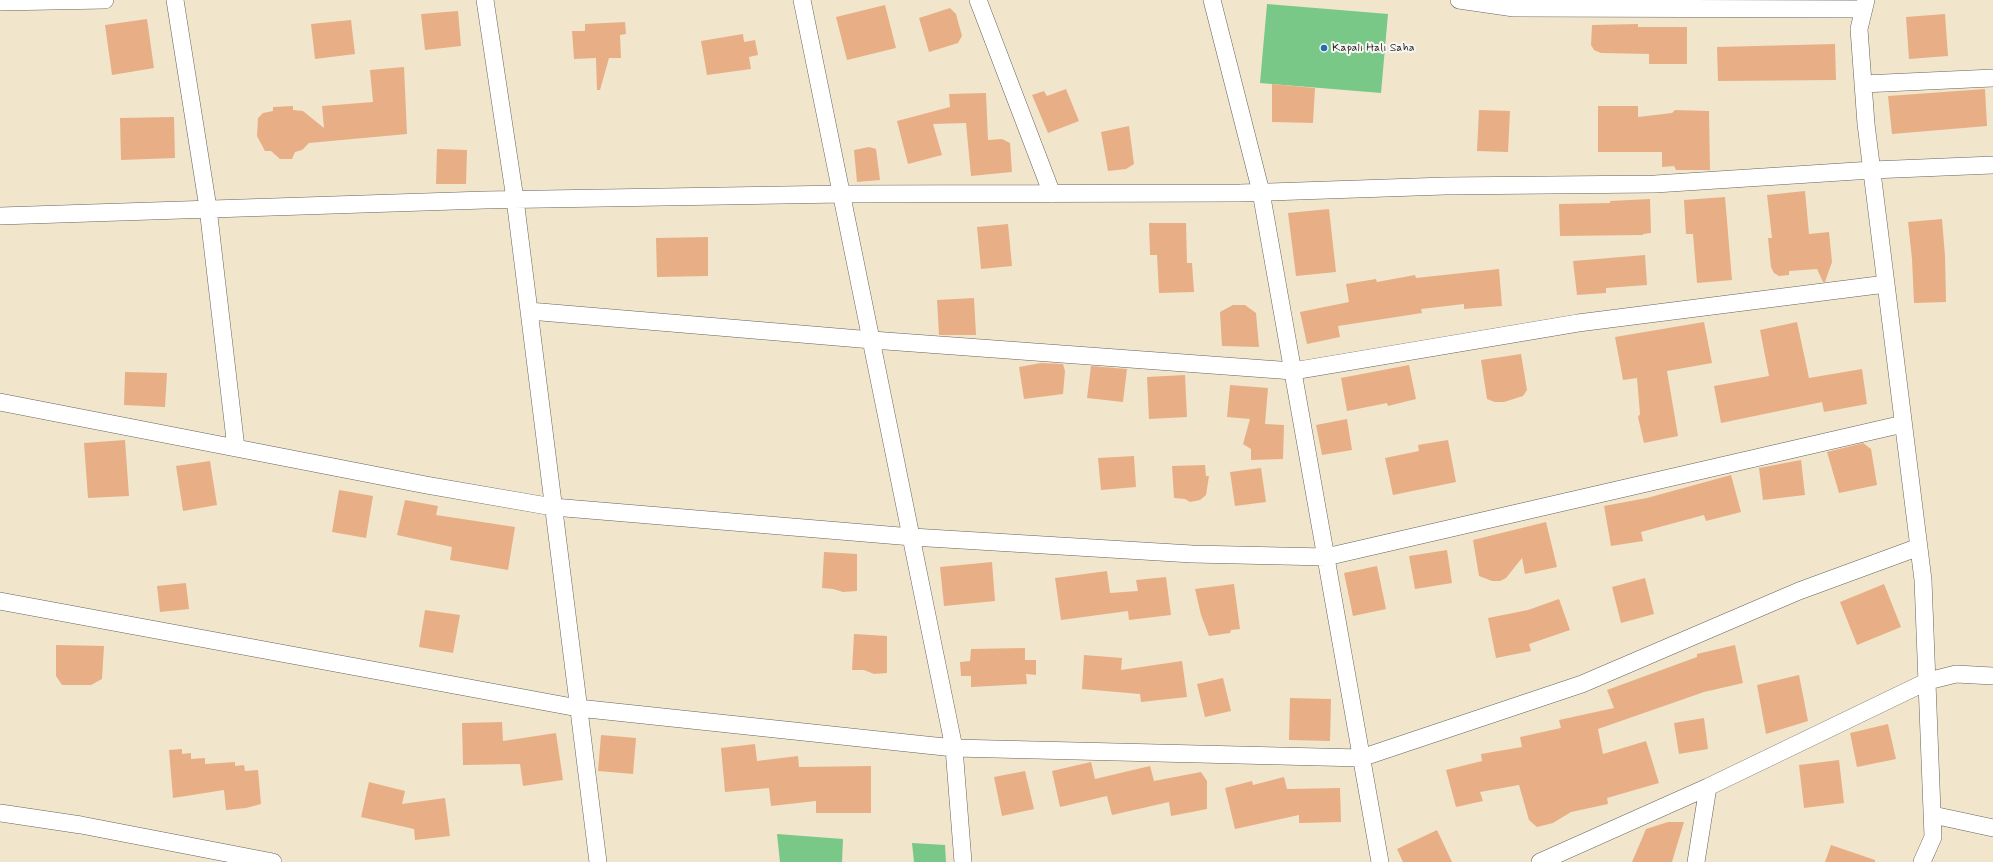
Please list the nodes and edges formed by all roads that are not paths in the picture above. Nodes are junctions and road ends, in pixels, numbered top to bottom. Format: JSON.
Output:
{"nodes":[{"id":1,"x":104,"y":0,"type":"edge"},
{"id":2,"x":175,"y":0,"type":"edge"},
{"id":3,"x":485,"y":0,"type":"edge"},
{"id":4,"x":802,"y":0,"type":"edge"},
{"id":5,"x":978,"y":0,"type":"edge"},
{"id":6,"x":1212,"y":0,"type":"edge"},
{"id":7,"x":1458,"y":0,"type":"edge"},
{"id":8,"x":0,"y":2,"type":"edge"},
{"id":9,"x":1865,"y":4,"type":"edge"},
{"id":10,"x":1993,"y":78,"type":"edge"},
{"id":11,"x":1863,"y":84,"type":"junction"},
{"id":12,"x":1993,"y":165,"type":"edge"},
{"id":13,"x":1872,"y":170,"type":"junction"},
{"id":14,"x":1261,"y":192,"type":"junction"},
{"id":15,"x":843,"y":194,"type":"junction"},
{"id":16,"x":1052,"y":194,"type":"junction"},
{"id":17,"x":515,"y":199,"type":"junction"},
{"id":18,"x":208,"y":208,"type":"junction"},
{"id":19,"x":0,"y":216,"type":"edge"},
{"id":20,"x":1886,"y":284,"type":"junction"},
{"id":21,"x":529,"y":311,"type":"junction"},
{"id":22,"x":872,"y":340,"type":"junction"},
{"id":23,"x":1293,"y":371,"type":"junction"},
{"id":24,"x":0,"y":402,"type":"edge"},
{"id":25,"x":1903,"y":424,"type":"junction"},
{"id":26,"x":236,"y":448,"type":"junction"},
{"id":27,"x":553,"y":507,"type":"junction"},
{"id":28,"x":912,"y":538,"type":"junction"},
{"id":29,"x":1919,"y":547,"type":"junction"},
{"id":30,"x":1326,"y":557,"type":"junction"},
{"id":31,"x":0,"y":602,"type":"edge"},
{"id":32,"x":1993,"y":676,"type":"edge"},
{"id":33,"x":1928,"y":681,"type":"junction"},
{"id":34,"x":578,"y":708,"type":"junction"},
{"id":35,"x":954,"y":748,"type":"junction"},
{"id":36,"x":1361,"y":758,"type":"junction"},
{"id":37,"x":1708,"y":787,"type":"junction"},
{"id":38,"x":0,"y":813,"type":"edge"},
{"id":39,"x":1932,"y":815,"type":"junction"},
{"id":40,"x":1993,"y":828,"type":"edge"},
{"id":41,"x":273,"y":862,"type":"edge"},
{"id":42,"x":598,"y":862,"type":"edge"},
{"id":43,"x":963,"y":862,"type":"edge"},
{"id":44,"x":1380,"y":862,"type":"edge"},
{"id":45,"x":1540,"y":862,"type":"edge"},
{"id":46,"x":1696,"y":862,"type":"edge"},
{"id":47,"x":1922,"y":862,"type":"edge"}],
"edges":[{"from":1,"to":8,"type":"street"},
{"from":2,"to":18,"type":"street"},
{"from":3,"to":17,"type":"street"},
{"from":4,"to":15,"type":"street"},
{"from":5,"to":16,"type":"street"},
{"from":6,"to":14,"type":"street"},
{"from":7,"to":9,"type":"street"},
{"from":9,"to":11,"type":"street"},
{"from":10,"to":11,"type":"street"},
{"from":11,"to":13,"type":"street"},
{"from":12,"to":13,"type":"street"},
{"from":13,"to":14,"type":"street"},
{"from":13,"to":20,"type":"street"},
{"from":14,"to":16,"type":"street"},
{"from":14,"to":23,"type":"street"},
{"from":15,"to":16,"type":"street"},
{"from":15,"to":17,"type":"street"},
{"from":15,"to":22,"type":"street"},
{"from":17,"to":18,"type":"street"},
{"from":17,"to":21,"type":"street"},
{"from":18,"to":19,"type":"street"},
{"from":18,"to":26,"type":"street"},
{"from":20,"to":23,"type":"street"},
{"from":20,"to":25,"type":"street"},
{"from":21,"to":22,"type":"street"},
{"from":21,"to":27,"type":"street"},
{"from":22,"to":23,"type":"street"},
{"from":22,"to":28,"type":"street"},
{"from":23,"to":30,"type":"street"},
{"from":24,"to":26,"type":"street"},
{"from":25,"to":29,"type":"street"},
{"from":25,"to":30,"type":"street"},
{"from":26,"to":27,"type":"street"},
{"from":27,"to":28,"type":"street"},
{"from":27,"to":34,"type":"street"},
{"from":28,"to":30,"type":"street"},
{"from":28,"to":35,"type":"street"},
{"from":29,"to":33,"type":"street"},
{"from":29,"to":36,"type":"street"},
{"from":30,"to":36,"type":"street"},
{"from":31,"to":34,"type":"street"},
{"from":32,"to":33,"type":"street"},
{"from":33,"to":37,"type":"street"},
{"from":33,"to":39,"type":"street"},
{"from":34,"to":35,"type":"street"},
{"from":34,"to":42,"type":"street"},
{"from":35,"to":36,"type":"street"},
{"from":35,"to":43,"type":"street"},
{"from":36,"to":44,"type":"street"},
{"from":37,"to":45,"type":"street"},
{"from":37,"to":46,"type":"street"},
{"from":38,"to":41,"type":"street"},
{"from":39,"to":40,"type":"street"},
{"from":39,"to":47,"type":"street"}]}
